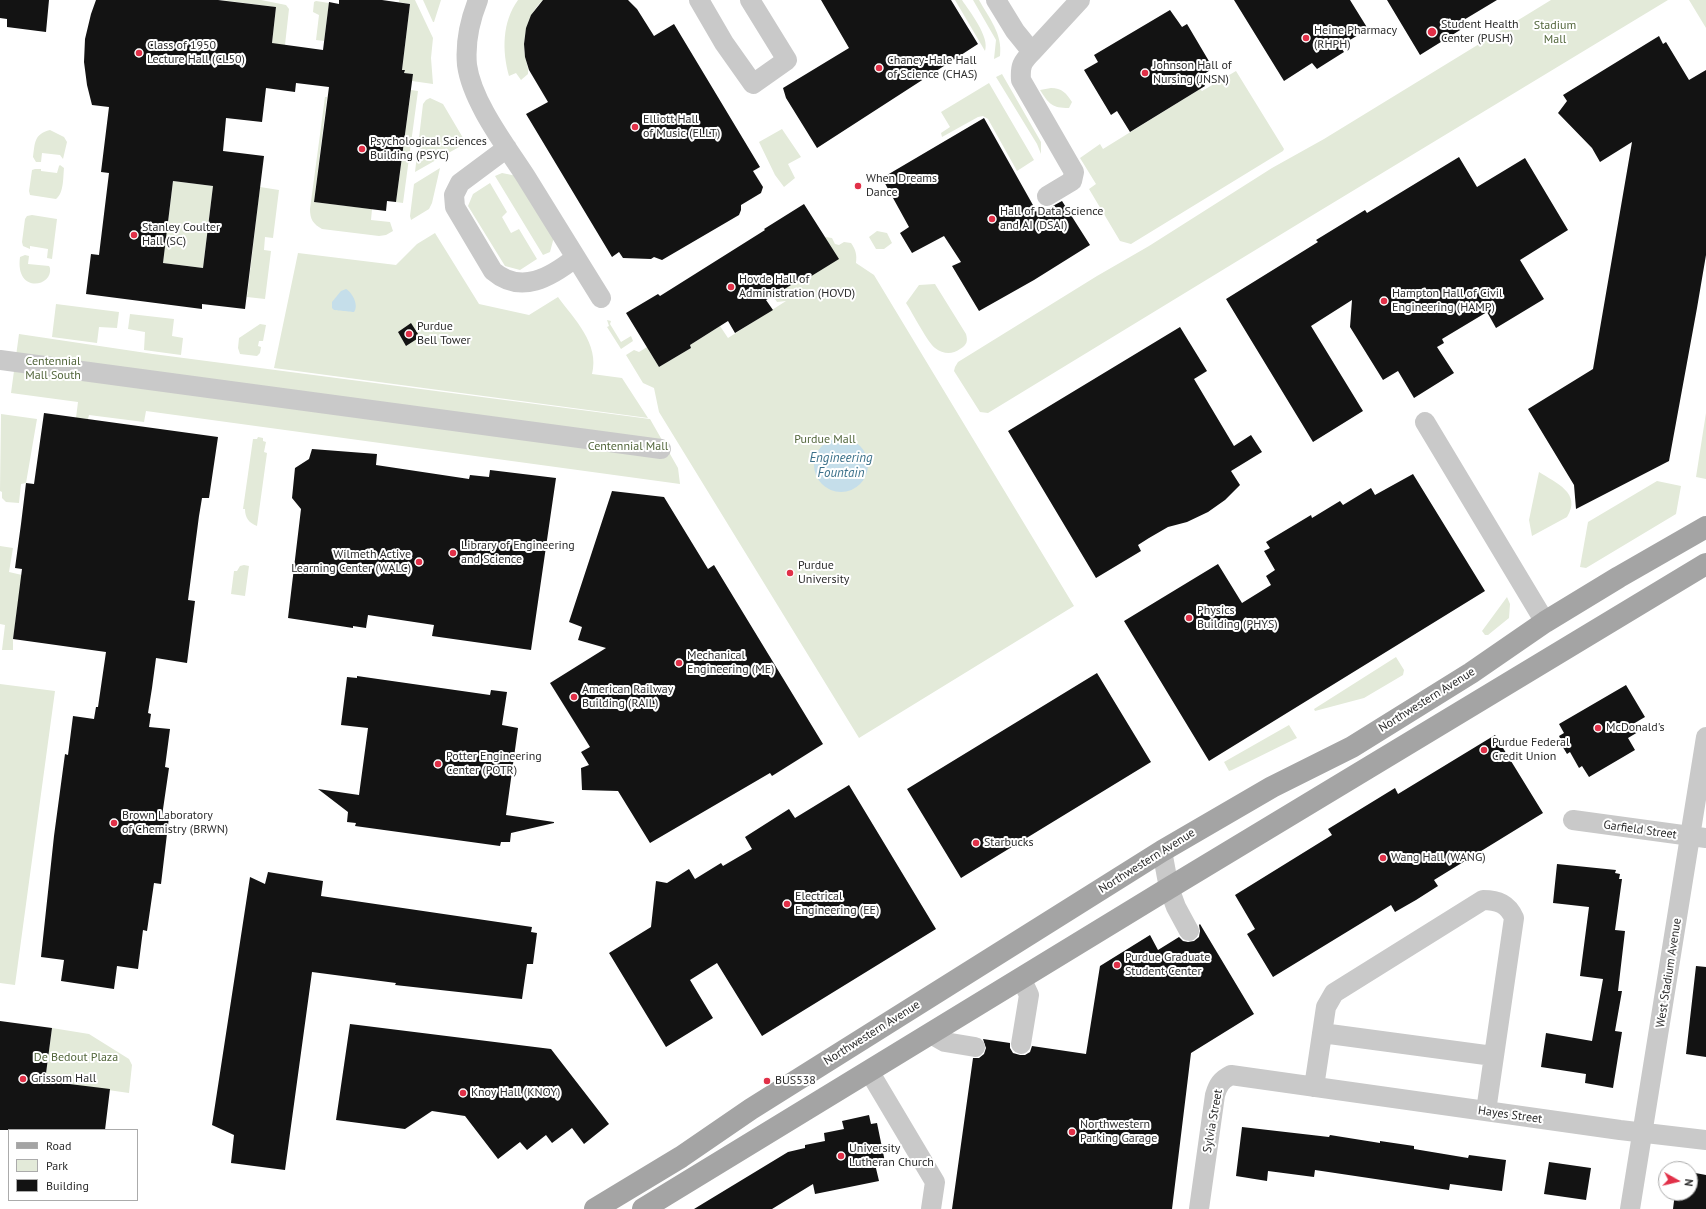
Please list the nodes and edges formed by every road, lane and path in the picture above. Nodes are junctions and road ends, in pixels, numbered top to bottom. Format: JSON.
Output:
{"nodes":[{"id":1,"x":478,"y":0,"type":"edge"},
{"id":2,"x":699,"y":0,"type":"edge"},
{"id":3,"x":750,"y":0,"type":"edge"},
{"id":4,"x":996,"y":0,"type":"edge"},
{"id":5,"x":1080,"y":0,"type":"edge"},
{"id":6,"x":1032,"y":52,"type":"junction"},
{"id":7,"x":507,"y":148,"type":"junction"},
{"id":8,"x":1047,"y":196,"type":"dead end"},
{"id":9,"x":575,"y":258,"type":"junction"},
{"id":10,"x":601,"y":298,"type":"dead end"},
{"id":11,"x":0,"y":360,"type":"edge"},
{"id":12,"x":1424,"y":422,"type":"dead end"},
{"id":13,"x":661,"y":449,"type":"dead end"},
{"id":14,"x":1706,"y":526,"type":"edge"},
{"id":15,"x":1706,"y":564,"type":"edge"},
{"id":16,"x":1545,"y":622,"type":"junction"},
{"id":17,"x":1706,"y":737,"type":"edge"},
{"id":18,"x":1574,"y":820,"type":"dead end"},
{"id":19,"x":1698,"y":838,"type":"edge"},
{"id":20,"x":1162,"y":851,"type":"junction"},
{"id":21,"x":1169,"y":888,"type":"junction"},
{"id":22,"x":1189,"y":931,"type":"dead end"},
{"id":23,"x":1021,"y":978,"type":"junction"},
{"id":24,"x":1322,"y":1032,"type":"junction"},
{"id":25,"x":931,"y":1034,"type":"junction"},
{"id":26,"x":1021,"y":1044,"type":"dead end"},
{"id":27,"x":975,"y":1047,"type":"dead end"},
{"id":28,"x":1493,"y":1056,"type":"junction"},
{"id":29,"x":869,"y":1071,"type":"junction"},
{"id":30,"x":1314,"y":1086,"type":"junction"},
{"id":31,"x":1486,"y":1111,"type":"junction"},
{"id":32,"x":1642,"y":1133,"type":"junction"},
{"id":33,"x":1706,"y":1140,"type":"edge"},
{"id":34,"x":595,"y":1209,"type":"edge"},
{"id":35,"x":643,"y":1209,"type":"edge"},
{"id":36,"x":931,"y":1209,"type":"edge"},
{"id":37,"x":1199,"y":1209,"type":"edge"},
{"id":38,"x":1630,"y":1209,"type":"edge"}],
"edges":[{"from":1,"to":7,"type":"street"},
{"from":2,"to":3,"type":"street"},
{"from":4,"to":6,"type":"street"},
{"from":5,"to":6,"type":"street"},
{"from":6,"to":8,"type":"street"},
{"from":7,"to":9,"type":"street"},
{"from":7,"to":9,"type":"street"},
{"from":9,"to":10,"type":"street"},
{"from":11,"to":13,"type":"street"},
{"from":12,"to":16,"type":"street"},
{"from":14,"to":16,"type":"main road","name":"Northwestern Avenue"},
{"from":15,"to":21,"type":"main road"},
{"from":16,"to":20,"type":"main road","name":"Northwestern Avenue"},
{"from":17,"to":19,"type":"street","name":"West Stadium Avenue"},
{"from":18,"to":19,"type":"street","name":"Garfield Street"},
{"from":19,"to":32,"type":"street","name":"West Stadium Avenue"},
{"from":20,"to":21,"type":"street"},
{"from":20,"to":34,"type":"main road","name":"Northwestern Avenue"},
{"from":21,"to":22,"type":"street"},
{"from":21,"to":23,"type":"main road"},
{"from":23,"to":25,"type":"main road"},
{"from":23,"to":26,"type":"street"},
{"from":24,"to":28,"type":"street"},
{"from":24,"to":28,"type":"street"},
{"from":24,"to":30,"type":"street"},
{"from":25,"to":27,"type":"street"},
{"from":25,"to":29,"type":"main road"},
{"from":28,"to":31,"type":"street"},
{"from":29,"to":35,"type":"main road"},
{"from":29,"to":36,"type":"street"},
{"from":30,"to":31,"type":"street","name":"Hayes Street"},
{"from":30,"to":37,"type":"street","name":"Sylvia Street"},
{"from":31,"to":32,"type":"street","name":"Hayes Street"},
{"from":32,"to":33,"type":"street","name":"Hayes Street"},
{"from":32,"to":38,"type":"street","name":"West Stadium Avenue"}]}
